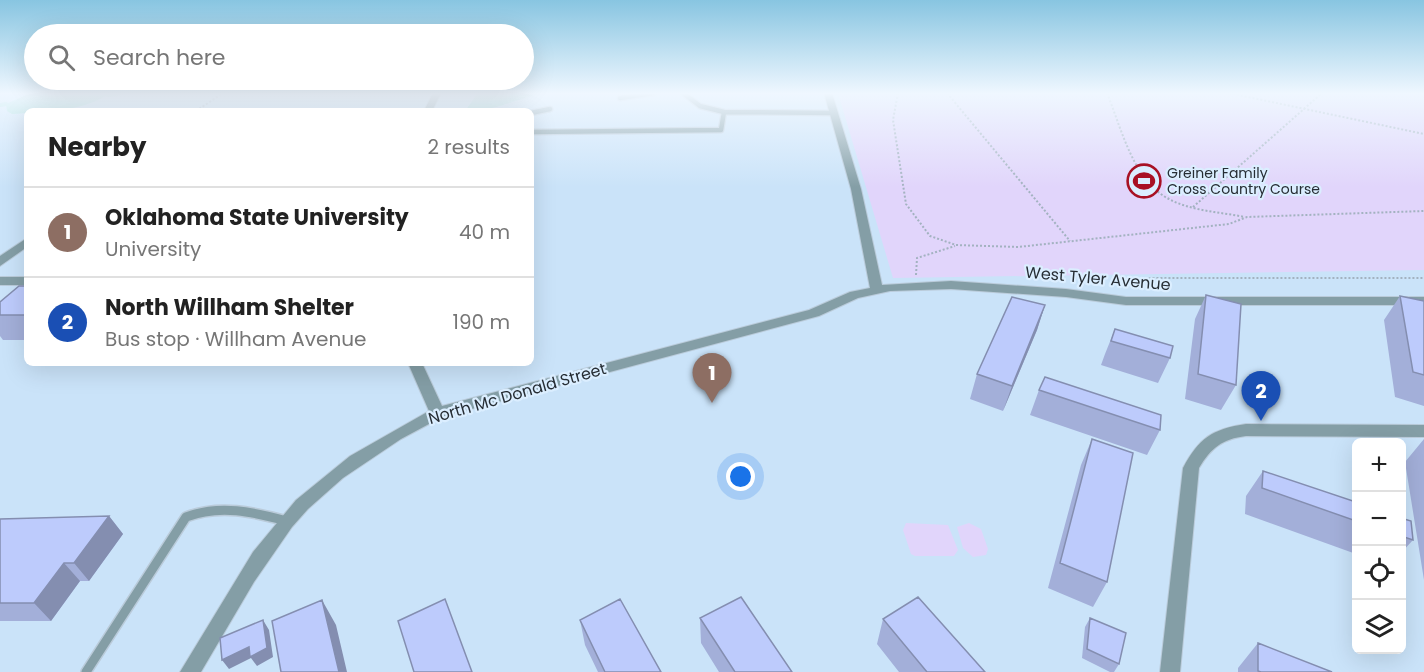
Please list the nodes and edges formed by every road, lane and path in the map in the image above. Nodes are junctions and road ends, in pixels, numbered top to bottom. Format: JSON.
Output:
{"nodes":[{"id":1,"x":723,"y":124,"type":"edge"},
{"id":2,"x":837,"y":124,"type":"edge"},
{"id":3,"x":894,"y":124,"type":"edge"},
{"id":4,"x":973,"y":124,"type":"edge"},
{"id":5,"x":1121,"y":124,"type":"edge"},
{"id":6,"x":1286,"y":124,"type":"edge"},
{"id":7,"x":1378,"y":124,"type":"edge"},
{"id":8,"x":534,"y":132,"type":"edge"},
{"id":9,"x":1424,"y":134,"type":"edge"},
{"id":10,"x":1192,"y":207,"type":"junction"},
{"id":11,"x":1424,"y":212,"type":"edge"},
{"id":12,"x":1247,"y":217,"type":"junction"},
{"id":13,"x":1070,"y":241,"type":"junction"},
{"id":14,"x":24,"y":242,"type":"edge"},
{"id":15,"x":956,"y":245,"type":"junction"},
{"id":16,"x":0,"y":262,"type":"edge"},
{"id":17,"x":1424,"y":278,"type":"edge"},
{"id":18,"x":0,"y":281,"type":"edge"},
{"id":19,"x":24,"y":282,"type":"edge"},
{"id":20,"x":915,"y":286,"type":"junction"},
{"id":21,"x":1098,"y":287,"type":"dead end"},
{"id":22,"x":877,"y":290,"type":"junction"},
{"id":23,"x":1424,"y":301,"type":"edge"},
{"id":24,"x":416,"y":366,"type":"edge"},
{"id":25,"x":437,"y":413,"type":"junction"},
{"id":26,"x":1424,"y":431,"type":"edge"},
{"id":27,"x":287,"y":521,"type":"junction"},
{"id":28,"x":86,"y":672,"type":"edge"},
{"id":29,"x":190,"y":672,"type":"edge"},
{"id":30,"x":1170,"y":672,"type":"edge"}],
"edges":[{"from":1,"to":8,"type":"lane"},
{"from":2,"to":22,"type":"street"},
{"from":3,"to":15,"type":"path"},
{"from":4,"to":13,"type":"path"},
{"from":5,"to":10,"type":"path"},
{"from":6,"to":10,"type":"path"},
{"from":7,"to":9,"type":"path"},
{"from":10,"to":12,"type":"path"},
{"from":11,"to":12,"type":"path"},
{"from":12,"to":13,"type":"path"},
{"from":13,"to":15,"type":"path"},
{"from":14,"to":16,"type":"street"},
{"from":15,"to":20,"type":"path"},
{"from":17,"to":21,"type":"path"},
{"from":18,"to":19,"type":"street"},
{"from":20,"to":22,"type":"street","name":"West Tyler Avenue"},
{"from":20,"to":23,"type":"street","name":"West Tyler Avenue"},
{"from":22,"to":25,"type":"street","name":"North Mc Donald Street"},
{"from":24,"to":25,"type":"street"},
{"from":25,"to":27,"type":"street","name":"North Mc Donald Street"},
{"from":26,"to":30,"type":"street"},
{"from":27,"to":28,"type":"lane"},
{"from":27,"to":29,"type":"street","name":"North Mc Donald Street"}]}
